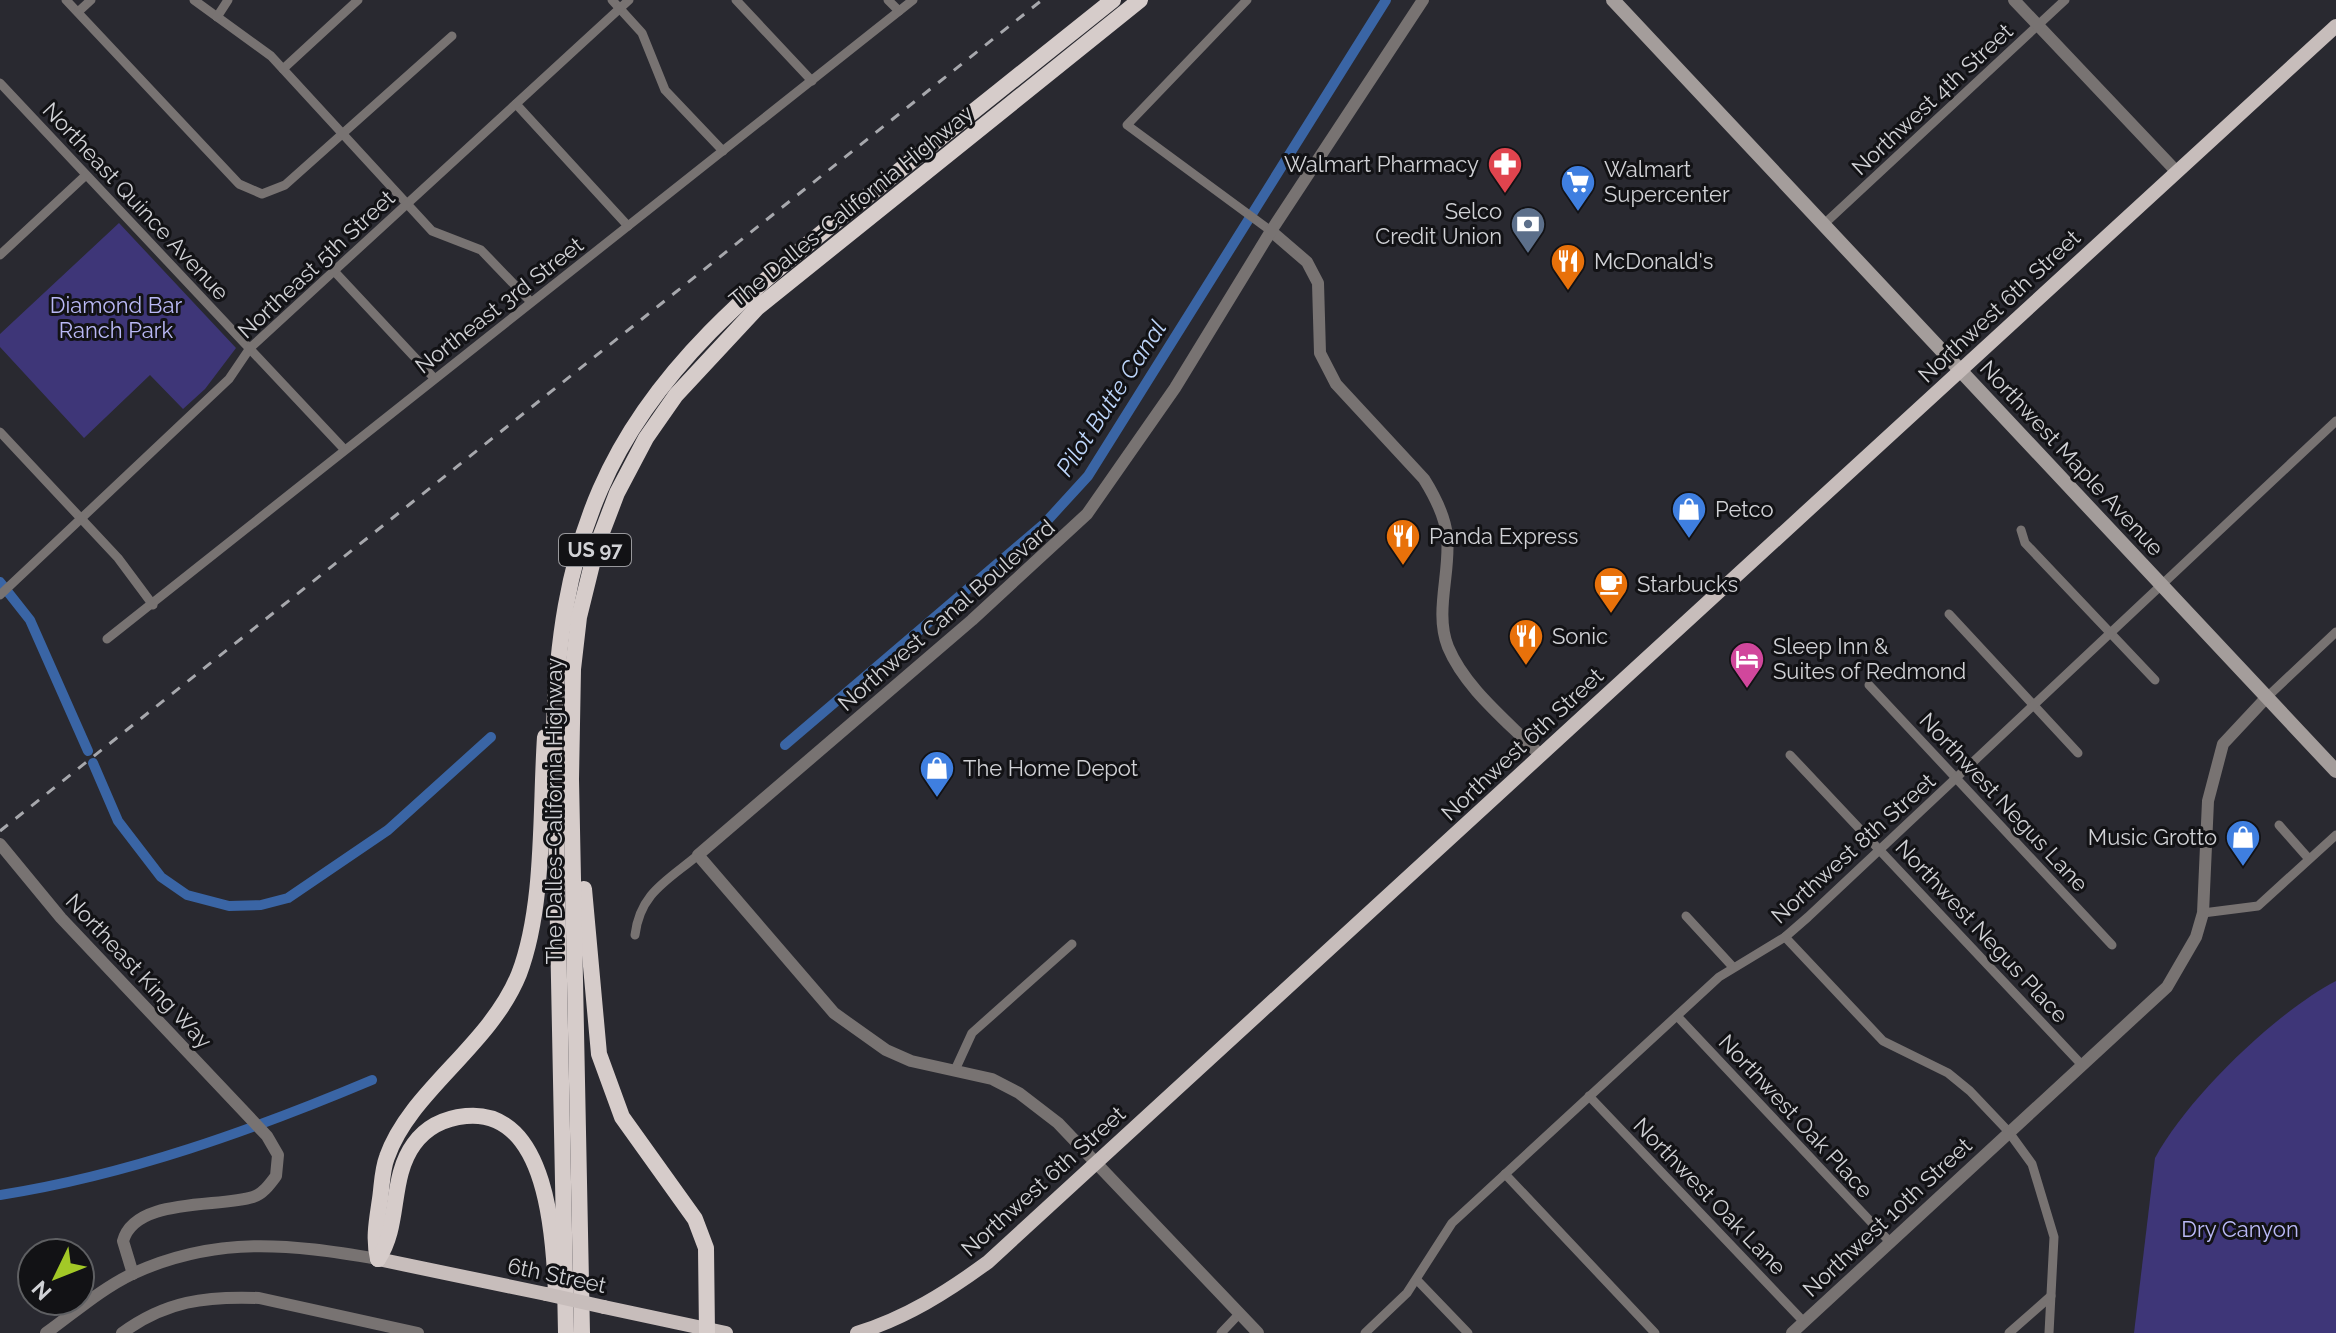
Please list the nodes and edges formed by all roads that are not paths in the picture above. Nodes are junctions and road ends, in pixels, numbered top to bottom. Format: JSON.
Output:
{"nodes":[{"id":1,"x":66,"y":0,"type":"edge"},
{"id":2,"x":91,"y":0,"type":"edge"},
{"id":3,"x":194,"y":0,"type":"edge"},
{"id":4,"x":228,"y":0,"type":"edge"},
{"id":5,"x":358,"y":0,"type":"edge"},
{"id":6,"x":612,"y":0,"type":"edge"},
{"id":7,"x":629,"y":0,"type":"edge"},
{"id":8,"x":736,"y":0,"type":"edge"},
{"id":9,"x":888,"y":0,"type":"edge"},
{"id":10,"x":913,"y":0,"type":"edge"},
{"id":11,"x":1113,"y":0,"type":"edge"},
{"id":12,"x":1140,"y":0,"type":"edge"},
{"id":13,"x":1247,"y":0,"type":"edge"},
{"id":14,"x":1423,"y":0,"type":"edge"},
{"id":15,"x":1613,"y":0,"type":"edge"},
{"id":16,"x":2014,"y":0,"type":"edge"},
{"id":17,"x":2065,"y":0,"type":"edge"},
{"id":18,"x":620,"y":8,"type":"junction"},
{"id":19,"x":899,"y":11,"type":"junction"},
{"id":20,"x":78,"y":12,"type":"junction"},
{"id":21,"x":217,"y":17,"type":"junction"},
{"id":22,"x":2038,"y":25,"type":"junction"},
{"id":23,"x":2336,"y":26,"type":"edge"},
{"id":24,"x":452,"y":36,"type":"dead end"},
{"id":25,"x":283,"y":69,"type":"junction"},
{"id":26,"x":812,"y":81,"type":"junction"},
{"id":27,"x":0,"y":83,"type":"edge"},
{"id":28,"x":516,"y":104,"type":"junction"},
{"id":29,"x":343,"y":135,"type":"junction"},
{"id":30,"x":723,"y":151,"type":"junction"},
{"id":31,"x":2176,"y":171,"type":"junction"},
{"id":32,"x":86,"y":175,"type":"junction"},
{"id":33,"x":407,"y":204,"type":"junction"},
{"id":34,"x":1823,"y":225,"type":"junction"},
{"id":35,"x":628,"y":226,"type":"junction"},
{"id":36,"x":1268,"y":228,"type":"junction"},
{"id":37,"x":0,"y":254,"type":"edge"},
{"id":38,"x":334,"y":271,"type":"junction"},
{"id":39,"x":531,"y":302,"type":"junction"},
{"id":40,"x":250,"y":348,"type":"junction"},
{"id":41,"x":1961,"y":371,"type":"junction"},
{"id":42,"x":434,"y":378,"type":"junction"},
{"id":43,"x":2336,"y":421,"type":"edge"},
{"id":44,"x":0,"y":432,"type":"edge"},
{"id":45,"x":344,"y":449,"type":"junction"},
{"id":46,"x":80,"y":518,"type":"junction"},
{"id":47,"x":2021,"y":530,"type":"dead end"},
{"id":48,"x":2161,"y":586,"type":"junction"},
{"id":49,"x":0,"y":595,"type":"edge"},
{"id":50,"x":153,"y":605,"type":"junction"},
{"id":51,"x":1949,"y":614,"type":"dead end"},
{"id":52,"x":2336,"y":632,"type":"edge"},
{"id":53,"x":2111,"y":633,"type":"junction"},
{"id":54,"x":107,"y":639,"type":"dead end"},
{"id":55,"x":556,"y":665,"type":"junction"},
{"id":56,"x":2155,"y":680,"type":"dead end"},
{"id":57,"x":1869,"y":685,"type":"dead end"},
{"id":58,"x":2266,"y":698,"type":"junction"},
{"id":59,"x":2033,"y":706,"type":"junction"},
{"id":60,"x":2078,"y":753,"type":"dead end"},
{"id":61,"x":1790,"y":755,"type":"dead end"},
{"id":62,"x":1541,"y":756,"type":"junction"},
{"id":63,"x":2336,"y":771,"type":"edge"},
{"id":64,"x":1957,"y":778,"type":"junction"},
{"id":65,"x":571,"y":779,"type":"junction"},
{"id":66,"x":2279,"y":825,"type":"dead end"},
{"id":67,"x":2336,"y":835,"type":"edge"},
{"id":68,"x":0,"y":844,"type":"edge"},
{"id":69,"x":1881,"y":849,"type":"junction"},
{"id":70,"x":698,"y":855,"type":"junction"},
{"id":71,"x":2309,"y":859,"type":"junction"},
{"id":72,"x":2203,"y":913,"type":"junction"},
{"id":73,"x":1686,"y":916,"type":"dead end"},
{"id":74,"x":635,"y":935,"type":"dead end"},
{"id":75,"x":1785,"y":937,"type":"junction"},
{"id":76,"x":1072,"y":944,"type":"dead end"},
{"id":77,"x":2112,"y":945,"type":"dead end"},
{"id":78,"x":1732,"y":966,"type":"junction"},
{"id":79,"x":1677,"y":1016,"type":"junction"},
{"id":80,"x":2081,"y":1064,"type":"junction"},
{"id":81,"x":955,"y":1070,"type":"junction"},
{"id":82,"x":1589,"y":1096,"type":"junction"},
{"id":83,"x":2008,"y":1131,"type":"junction"},
{"id":84,"x":1096,"y":1164,"type":"junction"},
{"id":85,"x":1505,"y":1174,"type":"junction"},
{"id":86,"x":1889,"y":1241,"type":"junction"},
{"id":87,"x":378,"y":1259,"type":"junction"},
{"id":88,"x":133,"y":1274,"type":"junction"},
{"id":89,"x":1417,"y":1280,"type":"junction"},
{"id":90,"x":2051,"y":1296,"type":"junction"},
{"id":91,"x":1240,"y":1313,"type":"junction"},
{"id":92,"x":1804,"y":1322,"type":"junction"},
{"id":93,"x":707,"y":1331,"type":"edge"},
{"id":94,"x":46,"y":1333,"type":"edge"},
{"id":95,"x":122,"y":1333,"type":"edge"},
{"id":96,"x":418,"y":1333,"type":"edge"},
{"id":97,"x":558,"y":1333,"type":"edge"},
{"id":98,"x":566,"y":1333,"type":"edge"},
{"id":99,"x":582,"y":1333,"type":"edge"},
{"id":100,"x":726,"y":1333,"type":"edge"},
{"id":101,"x":857,"y":1333,"type":"edge"},
{"id":102,"x":1221,"y":1333,"type":"edge"},
{"id":103,"x":1258,"y":1333,"type":"edge"},
{"id":104,"x":1365,"y":1333,"type":"edge"},
{"id":105,"x":1468,"y":1333,"type":"edge"},
{"id":106,"x":1655,"y":1333,"type":"edge"},
{"id":107,"x":1792,"y":1333,"type":"edge"},
{"id":108,"x":2009,"y":1333,"type":"edge"},
{"id":109,"x":2049,"y":1333,"type":"edge"}],
"edges":[{"from":1,"to":20,"type":"street"},
{"from":2,"to":20,"type":"street"},
{"from":3,"to":21,"type":"street"},
{"from":4,"to":21,"type":"street"},
{"from":5,"to":25,"type":"street"},
{"from":6,"to":18,"type":"street"},
{"from":7,"to":18,"type":"street","name":"Northeast 5th Street"},
{"from":8,"to":26,"type":"street"},
{"from":9,"to":19,"type":"street"},
{"from":10,"to":19,"type":"street","name":"Northeast 3rd Street"},
{"from":11,"to":55,"type":"highway","name":"The Dalles-California Highway","number":"US 97"},
{"from":12,"to":65,"type":"highway","name":"The Dalles-California Highway","number":"US 97"},
{"from":13,"to":36,"type":"street"},
{"from":14,"to":36,"type":"street","name":"Northwest Canal Boulevard"},
{"from":15,"to":34,"type":"main road","name":"Northwest Maple Avenue"},
{"from":16,"to":22,"type":"street"},
{"from":17,"to":22,"type":"street","name":"Northwest 4th Street"},
{"from":18,"to":28,"type":"street","name":"Northeast 5th Street"},
{"from":18,"to":30,"type":"street"},
{"from":19,"to":26,"type":"street","name":"Northeast 3rd Street"},
{"from":20,"to":29,"type":"street"},
{"from":21,"to":25,"type":"street"},
{"from":22,"to":31,"type":"street"},
{"from":22,"to":34,"type":"street","name":"Northwest 4th Street"},
{"from":23,"to":31,"type":"main road","name":"Northwest 6th Street"},
{"from":24,"to":29,"type":"street"},
{"from":25,"to":29,"type":"street"},
{"from":26,"to":30,"type":"street","name":"Northeast 3rd Street"},
{"from":27,"to":32,"type":"street","name":"Northeast Quince Avenue"},
{"from":28,"to":33,"type":"street","name":"Northeast 5th Street"},
{"from":28,"to":35,"type":"street"},
{"from":29,"to":33,"type":"street"},
{"from":30,"to":35,"type":"street","name":"Northeast 3rd Street"},
{"from":31,"to":41,"type":"main road","name":"Northwest 6th Street"},
{"from":32,"to":37,"type":"street"},
{"from":32,"to":40,"type":"street","name":"Northeast Quince Avenue"},
{"from":33,"to":38,"type":"street","name":"Northeast 5th Street"},
{"from":33,"to":39,"type":"street"},
{"from":34,"to":41,"type":"main road","name":"Northwest Maple Avenue"},
{"from":35,"to":39,"type":"street","name":"Northeast 3rd Street"},
{"from":36,"to":62,"type":"street"},
{"from":36,"to":70,"type":"street","name":"Northwest Canal Boulevard"},
{"from":38,"to":40,"type":"street","name":"Northeast 5th Street"},
{"from":38,"to":42,"type":"street"},
{"from":39,"to":42,"type":"street","name":"Northeast 3rd Street"},
{"from":40,"to":45,"type":"street","name":"Northeast Quince Avenue"},
{"from":40,"to":46,"type":"street","name":"Northeast 5th Street"},
{"from":41,"to":48,"type":"main road","name":"Northwest Maple Avenue"},
{"from":41,"to":62,"type":"main road","name":"Northwest 6th Street"},
{"from":42,"to":45,"type":"street","name":"Northeast 3rd Street"},
{"from":43,"to":48,"type":"street","name":"Northwest 8th Street"},
{"from":44,"to":46,"type":"street"},
{"from":45,"to":50,"type":"street","name":"Northeast 3rd Street"},
{"from":46,"to":49,"type":"street","name":"Northeast 5th Street"},
{"from":46,"to":50,"type":"street"},
{"from":47,"to":53,"type":"street"},
{"from":48,"to":53,"type":"street","name":"Northwest 8th Street"},
{"from":48,"to":58,"type":"main road","name":"Northwest Maple Avenue"},
{"from":50,"to":54,"type":"street","name":"Northeast 3rd Street"},
{"from":51,"to":59,"type":"street"},
{"from":52,"to":58,"type":"street"},
{"from":53,"to":56,"type":"street"},
{"from":53,"to":59,"type":"street","name":"Northwest 8th Street"},
{"from":55,"to":87,"type":"highway"},
{"from":55,"to":98,"type":"highway","name":"The Dalles-California Highway","number":"US 97"},
{"from":57,"to":64,"type":"street","name":"Northwest Negus Lane"},
{"from":58,"to":63,"type":"main road","name":"Northwest Maple Avenue"},
{"from":58,"to":72,"type":"street","name":"Northwest 10th Street"},
{"from":59,"to":60,"type":"street"},
{"from":59,"to":64,"type":"street","name":"Northwest 8th Street"},
{"from":61,"to":69,"type":"street","name":"Northwest Negus Place"},
{"from":62,"to":84,"type":"main road","name":"Northwest 6th Street"},
{"from":64,"to":69,"type":"street","name":"Northwest 8th Street"},
{"from":64,"to":77,"type":"street","name":"Northwest Negus Lane"},
{"from":65,"to":93,"type":"highway"},
{"from":65,"to":99,"type":"highway","name":"The Dalles-California Highway","number":"US 97"},
{"from":66,"to":71,"type":"street"},
{"from":67,"to":71,"type":"street"},
{"from":68,"to":88,"type":"street","name":"Northeast King Way"},
{"from":69,"to":75,"type":"street","name":"Northwest 8th Street"},
{"from":69,"to":80,"type":"street","name":"Northwest Negus Place"},
{"from":70,"to":74,"type":"street","name":"Northwest Canal Boulevard"},
{"from":70,"to":81,"type":"street"},
{"from":71,"to":72,"type":"street"},
{"from":72,"to":80,"type":"street","name":"Northwest 10th Street"},
{"from":73,"to":78,"type":"street"},
{"from":75,"to":78,"type":"street","name":"Northwest 8th Street"},
{"from":75,"to":83,"type":"street"},
{"from":76,"to":81,"type":"street"},
{"from":78,"to":79,"type":"street","name":"Northwest 8th Street"},
{"from":79,"to":82,"type":"street","name":"Northwest 8th Street"},
{"from":79,"to":86,"type":"street","name":"Northwest Oak Place"},
{"from":80,"to":83,"type":"street","name":"Northwest 10th Street"},
{"from":81,"to":84,"type":"street"},
{"from":82,"to":85,"type":"street","name":"Northwest 8th Street"},
{"from":82,"to":92,"type":"street","name":"Northwest Oak Lane"},
{"from":83,"to":86,"type":"street","name":"Northwest 10th Street"},
{"from":83,"to":90,"type":"street"},
{"from":84,"to":91,"type":"street"},
{"from":84,"to":101,"type":"main road","name":"Northwest 6th Street"},
{"from":85,"to":89,"type":"street","name":"Northwest 8th Street"},
{"from":85,"to":106,"type":"street"},
{"from":86,"to":92,"type":"street","name":"Northwest 10th Street"},
{"from":87,"to":88,"type":"street"},
{"from":87,"to":93,"type":"main road","name":"6th Street","bridge":true},
{"from":87,"to":97,"type":"highway"},
{"from":88,"to":94,"type":"street"},
{"from":89,"to":104,"type":"street","name":"Northwest 8th Street"},
{"from":89,"to":105,"type":"street"},
{"from":90,"to":108,"type":"street"},
{"from":90,"to":109,"type":"street"},
{"from":91,"to":102,"type":"street"},
{"from":91,"to":103,"type":"street"},
{"from":92,"to":107,"type":"street","name":"Northwest 10th Street"},
{"from":93,"to":100,"type":"main road","name":"6th Street"},
{"from":95,"to":96,"type":"street"}]}
